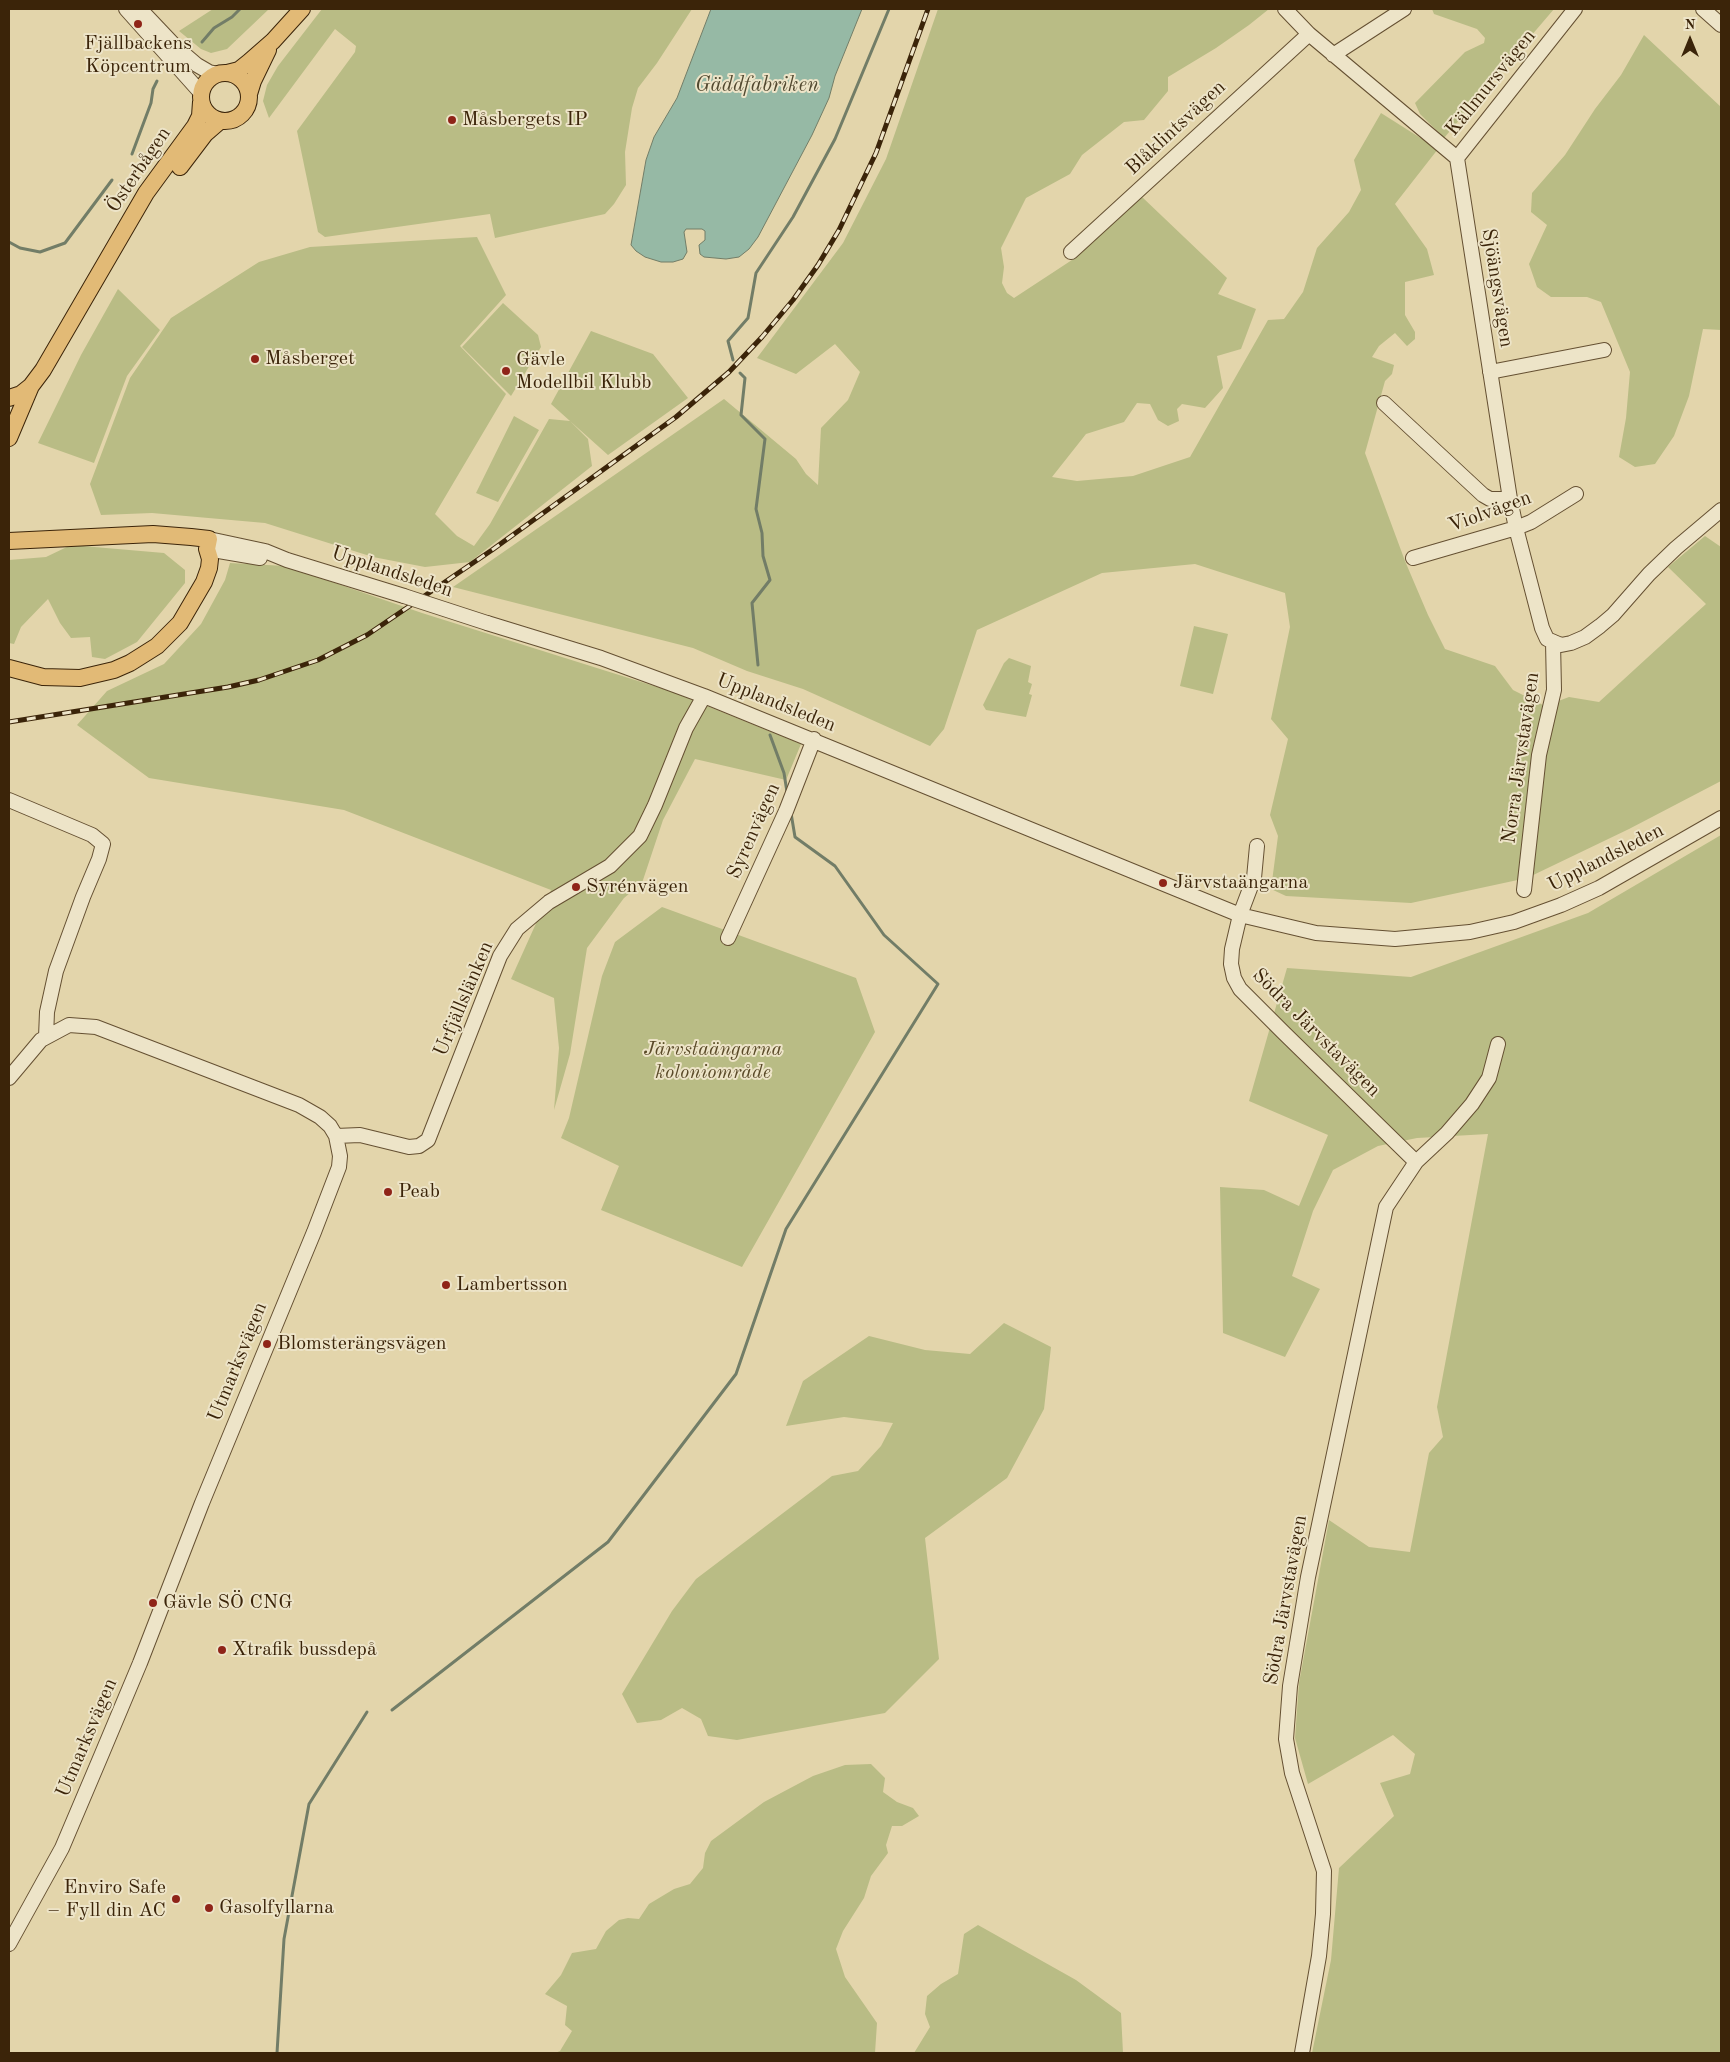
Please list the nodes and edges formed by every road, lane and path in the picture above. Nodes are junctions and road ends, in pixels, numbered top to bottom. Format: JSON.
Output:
{"nodes":[{"id":1,"x":126,"y":9,"type":"edge"},
{"id":2,"x":140,"y":9,"type":"edge"},
{"id":3,"x":302,"y":9,"type":"edge"},
{"id":4,"x":1285,"y":9,"type":"edge"},
{"id":5,"x":1404,"y":9,"type":"edge"},
{"id":6,"x":1576,"y":9,"type":"edge"},
{"id":7,"x":1703,"y":9,"type":"edge"},
{"id":8,"x":1721,"y":25,"type":"edge"},
{"id":9,"x":1308,"y":34,"type":"junction"},
{"id":10,"x":273,"y":41,"type":"junction"},
{"id":11,"x":1333,"y":55,"type":"junction"},
{"id":12,"x":222,"y":74,"type":"junction"},
{"id":13,"x":249,"y":94,"type":"junction"},
{"id":14,"x":201,"y":97,"type":"junction"},
{"id":15,"x":220,"y":121,"type":"junction"},
{"id":16,"x":1457,"y":158,"type":"junction"},
{"id":17,"x":1071,"y":252,"type":"dead end"},
{"id":18,"x":106,"y":260,"type":"junction"},
{"id":19,"x":1604,"y":350,"type":"dead end"},
{"id":20,"x":43,"y":370,"type":"junction"},
{"id":21,"x":1490,"y":372,"type":"junction"},
{"id":22,"x":31,"y":386,"type":"junction"},
{"id":23,"x":9,"y":398,"type":"edge"},
{"id":24,"x":1384,"y":403,"type":"dead end"},
{"id":25,"x":10,"y":429,"type":"edge"},
{"id":26,"x":9,"y":447,"type":"edge"},
{"id":27,"x":1576,"y":494,"type":"dead end"},
{"id":28,"x":1510,"y":500,"type":"junction"},
{"id":29,"x":1721,"y":510,"type":"edge"},
{"id":30,"x":1516,"y":528,"type":"junction"},
{"id":31,"x":9,"y":541,"type":"edge"},
{"id":32,"x":208,"y":544,"type":"junction"},
{"id":33,"x":1413,"y":558,"type":"dead end"},
{"id":34,"x":1553,"y":642,"type":"junction"},
{"id":35,"x":9,"y":659,"type":"edge"},
{"id":36,"x":9,"y":668,"type":"edge"},
{"id":37,"x":704,"y":696,"type":"junction"},
{"id":38,"x":814,"y":739,"type":"junction"},
{"id":39,"x":9,"y":800,"type":"edge"},
{"id":40,"x":1721,"y":818,"type":"edge"},
{"id":41,"x":1257,"y":846,"type":"dead end"},
{"id":42,"x":1524,"y":890,"type":"dead end"},
{"id":43,"x":1240,"y":915,"type":"junction"},
{"id":44,"x":728,"y":938,"type":"dead end"},
{"id":45,"x":46,"y":1037,"type":"junction"},
{"id":46,"x":1498,"y":1044,"type":"dead end"},
{"id":47,"x":9,"y":1078,"type":"edge"},
{"id":48,"x":336,"y":1136,"type":"junction"},
{"id":49,"x":1416,"y":1162,"type":"junction"},
{"id":50,"x":9,"y":1944,"type":"edge"},
{"id":51,"x":1302,"y":2053,"type":"edge"}],
"edges":[{"from":1,"to":14,"type":"street"},
{"from":2,"to":12,"type":"street"},
{"from":3,"to":10,"type":"main road"},
{"from":4,"to":9,"type":"street"},
{"from":5,"to":11,"type":"street"},
{"from":6,"to":16,"type":"street","name":"Källmursvägen"},
{"from":7,"to":8,"type":"street"},
{"from":9,"to":11,"type":"street"},
{"from":9,"to":17,"type":"street","name":"Blåklintsvägen"},
{"from":10,"to":12,"type":"main road"},
{"from":10,"to":13,"type":"main road"},
{"from":11,"to":16,"type":"street"},
{"from":12,"to":13,"type":"main road"},
{"from":12,"to":14,"type":"main road"},
{"from":13,"to":15,"type":"main road"},
{"from":14,"to":15,"type":"main road"},
{"from":14,"to":18,"type":"main road","name":"Österbågen"},
{"from":15,"to":18,"type":"main road","name":"Österbågen"},
{"from":16,"to":21,"type":"street","name":"Sjöängsvägen"},
{"from":18,"to":20,"type":"main road","name":"Österbågen"},
{"from":19,"to":21,"type":"street"},
{"from":20,"to":22,"type":"main road","name":"Österbågen"},
{"from":20,"to":26,"type":"main road","name":"Österbågen"},
{"from":21,"to":28,"type":"street","name":"Sjöängsvägen"},
{"from":22,"to":23,"type":"main road"},
{"from":22,"to":25,"type":"main road","name":"Österbågen"},
{"from":24,"to":28,"type":"street"},
{"from":27,"to":30,"type":"street","name":"Violvägen"},
{"from":28,"to":30,"type":"street","name":"Sjöängsvägen"},
{"from":29,"to":34,"type":"street"},
{"from":30,"to":33,"type":"street","name":"Violvägen"},
{"from":30,"to":34,"type":"street","name":"Sjöängsvägen"},
{"from":31,"to":32,"type":"main road"},
{"from":32,"to":35,"type":"main road"},
{"from":32,"to":36,"type":"main road"},
{"from":32,"to":37,"type":"street","name":"Upplandsleden","bridge":true},
{"from":34,"to":42,"type":"street","name":"Norra Järvstavägen"},
{"from":37,"to":38,"type":"street","name":"Upplandsleden"},
{"from":37,"to":48,"type":"street","name":"Urfjällslänken"},
{"from":38,"to":43,"type":"street","name":"Upplandsleden"},
{"from":38,"to":44,"type":"street","name":"Syrenvägen"},
{"from":39,"to":45,"type":"street"},
{"from":40,"to":43,"type":"street","name":"Upplandsleden"},
{"from":41,"to":43,"type":"street"},
{"from":43,"to":49,"type":"street","name":"Södra Järvstavägen"},
{"from":45,"to":47,"type":"street"},
{"from":45,"to":48,"type":"street"},
{"from":46,"to":49,"type":"street","name":"Södra Järvstavägen"},
{"from":48,"to":50,"type":"street","name":"Utmarksvägen"},
{"from":49,"to":51,"type":"street","name":"Södra Järvstavägen"}]}
